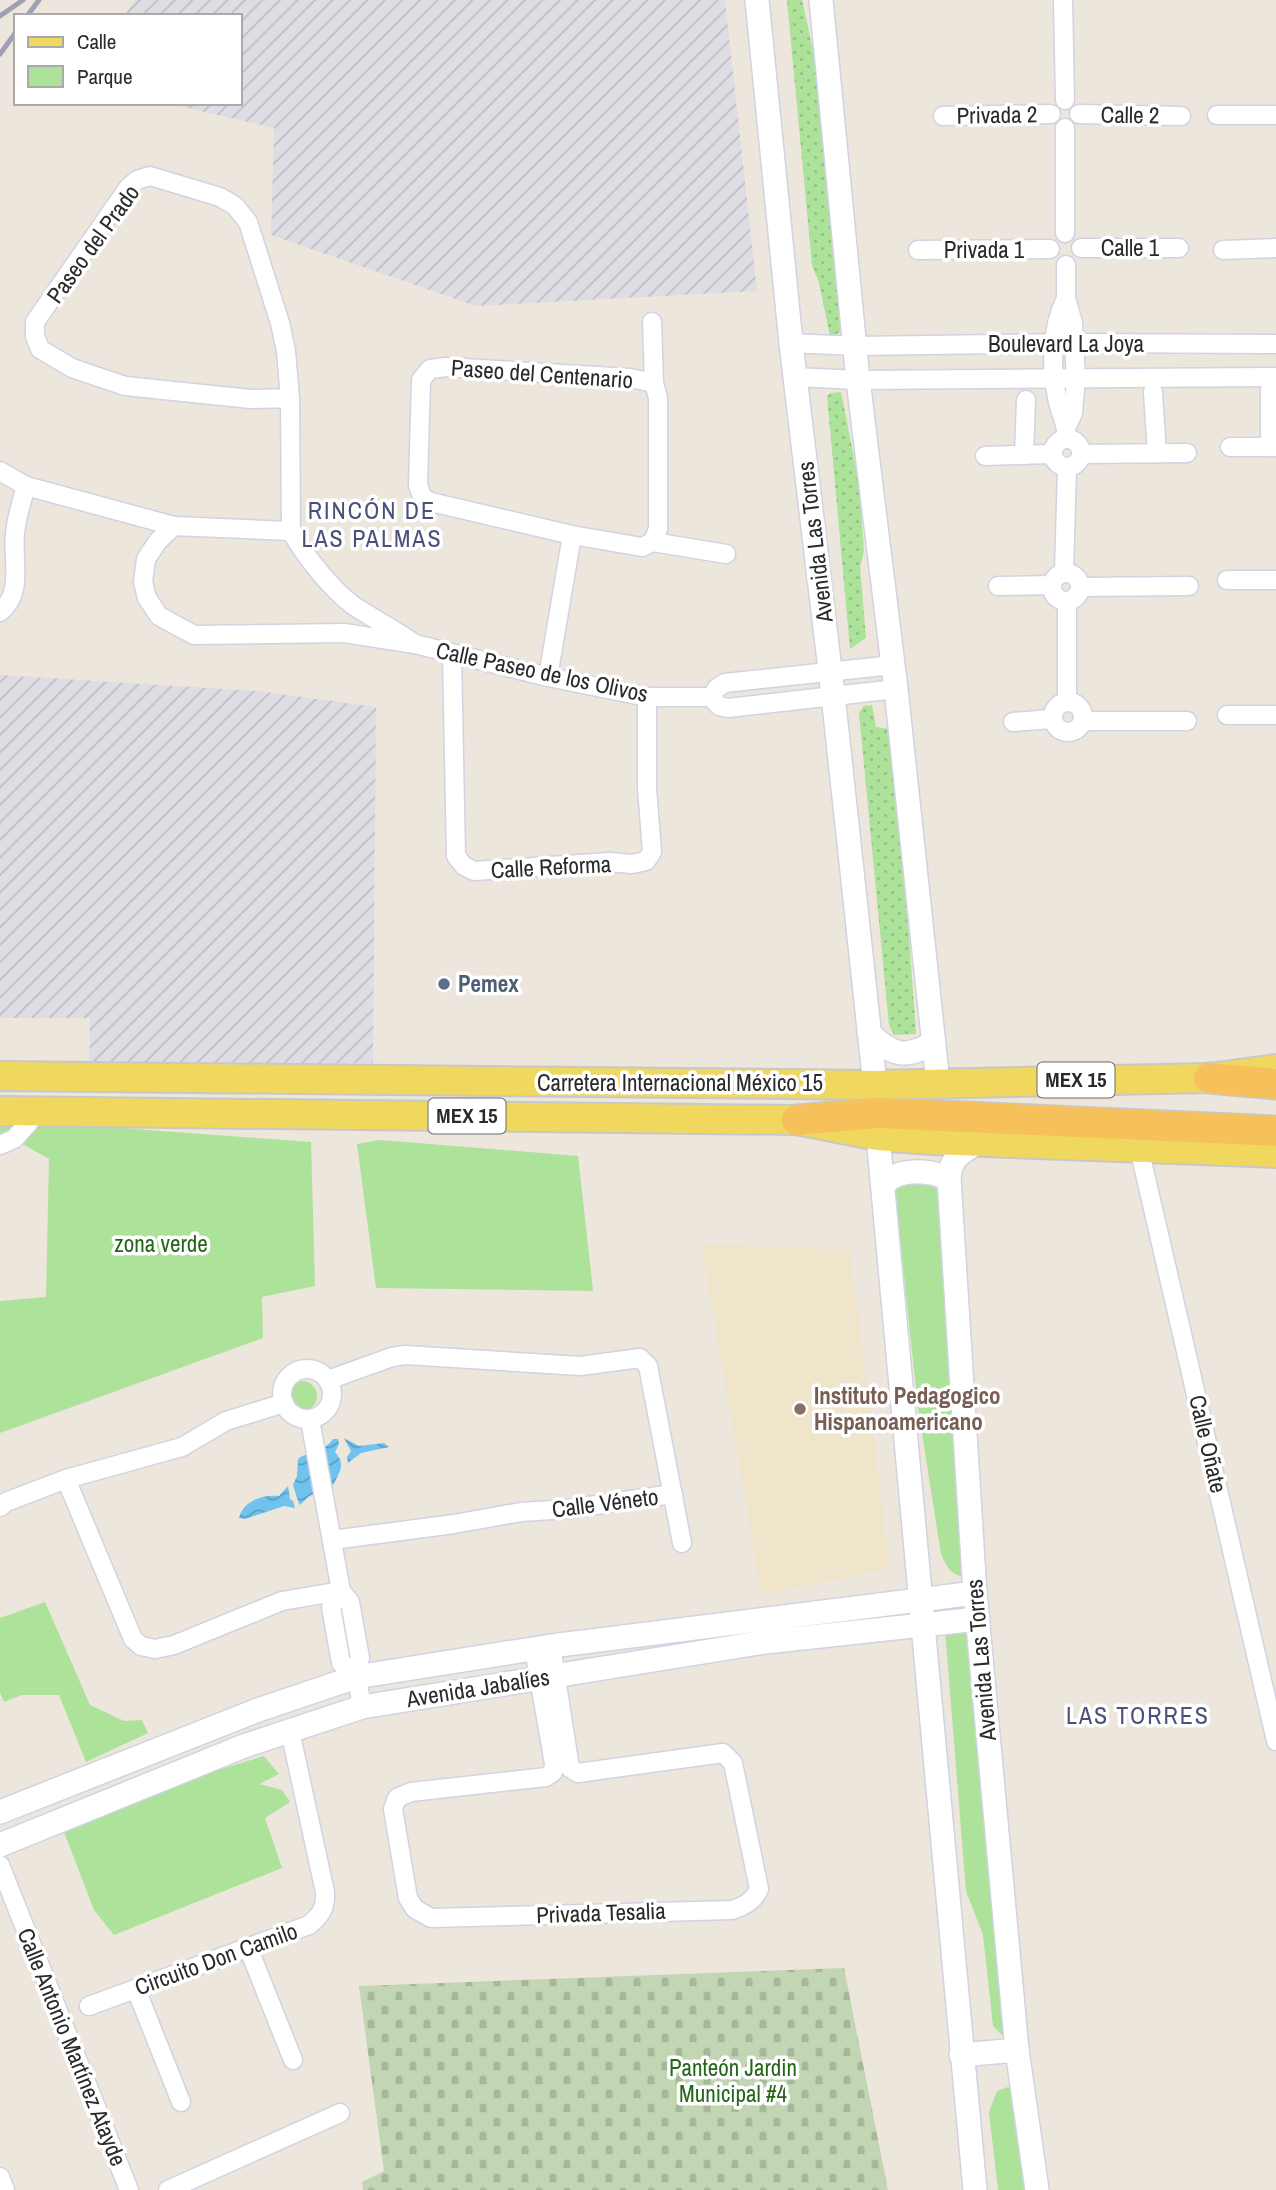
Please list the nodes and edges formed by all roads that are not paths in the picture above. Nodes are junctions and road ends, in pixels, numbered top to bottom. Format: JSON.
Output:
{"nodes":[{"id":1,"x":757,"y":0,"type":"edge"},
{"id":2,"x":821,"y":0,"type":"edge"},
{"id":3,"x":1063,"y":0,"type":"edge"},
{"id":4,"x":1065,"y":100,"type":"junction"},
{"id":5,"x":1051,"y":114,"type":"junction"},
{"id":6,"x":1079,"y":114,"type":"junction"},
{"id":7,"x":1217,"y":115,"type":"dead end"},
{"id":8,"x":1276,"y":115,"type":"edge"},
{"id":9,"x":1181,"y":116,"type":"dead end"},
{"id":10,"x":943,"y":117,"type":"dead end"},
{"id":11,"x":1065,"y":128,"type":"junction"},
{"id":12,"x":1065,"y":233,"type":"junction"},
{"id":13,"x":1081,"y":248,"type":"junction"},
{"id":14,"x":1179,"y":248,"type":"dead end"},
{"id":15,"x":1276,"y":248,"type":"edge"},
{"id":16,"x":1050,"y":249,"type":"junction"},
{"id":17,"x":918,"y":250,"type":"dead end"},
{"id":18,"x":1223,"y":250,"type":"dead end"},
{"id":19,"x":1066,"y":265,"type":"junction"},
{"id":20,"x":1066,"y":298,"type":"junction"},
{"id":21,"x":652,"y":322,"type":"dead end"},
{"id":22,"x":791,"y":343,"type":"junction"},
{"id":23,"x":1053,"y":343,"type":"junction"},
{"id":24,"x":1075,"y":343,"type":"junction"},
{"id":25,"x":1276,"y":344,"type":"edge"},
{"id":26,"x":856,"y":346,"type":"junction"},
{"id":27,"x":796,"y":377,"type":"junction"},
{"id":28,"x":1076,"y":378,"type":"junction"},
{"id":29,"x":1054,"y":379,"type":"junction"},
{"id":30,"x":858,"y":380,"type":"junction"},
{"id":31,"x":654,"y":383,"type":"junction"},
{"id":32,"x":1273,"y":383,"type":"edge"},
{"id":33,"x":1153,"y":392,"type":"dead end"},
{"id":34,"x":290,"y":398,"type":"junction"},
{"id":35,"x":1026,"y":400,"type":"dead end"},
{"id":36,"x":1067,"y":432,"type":"junction"},
{"id":37,"x":1230,"y":447,"type":"dead end"},
{"id":38,"x":1273,"y":447,"type":"edge"},
{"id":39,"x":1157,"y":453,"type":"junction"},
{"id":40,"x":1187,"y":453,"type":"dead end"},
{"id":41,"x":1052,"y":454,"type":"junction"},
{"id":42,"x":1081,"y":454,"type":"junction"},
{"id":43,"x":1024,"y":455,"type":"junction"},
{"id":44,"x":985,"y":456,"type":"dead end"},
{"id":45,"x":1067,"y":468,"type":"junction"},
{"id":46,"x":0,"y":471,"type":"edge"},
{"id":47,"x":26,"y":486,"type":"junction"},
{"id":48,"x":174,"y":526,"type":"junction"},
{"id":49,"x":291,"y":531,"type":"junction"},
{"id":50,"x":572,"y":535,"type":"junction"},
{"id":51,"x":653,"y":542,"type":"junction"},
{"id":52,"x":726,"y":554,"type":"dead end"},
{"id":53,"x":1058,"y":579,"type":"junction"},
{"id":54,"x":1227,"y":580,"type":"dead end"},
{"id":55,"x":1276,"y":580,"type":"edge"},
{"id":56,"x":998,"y":586,"type":"dead end"},
{"id":57,"x":1189,"y":586,"type":"dead end"},
{"id":58,"x":1080,"y":587,"type":"junction"},
{"id":59,"x":1067,"y":602,"type":"junction"},
{"id":60,"x":353,"y":605,"type":"junction"},
{"id":61,"x":0,"y":612,"type":"edge"},
{"id":62,"x":344,"y":633,"type":"junction"},
{"id":63,"x":415,"y":644,"type":"junction"},
{"id":64,"x":452,"y":655,"type":"junction"},
{"id":65,"x":893,"y":665,"type":"junction"},
{"id":66,"x":831,"y":671,"type":"junction"},
{"id":67,"x":548,"y":677,"type":"junction"},
{"id":68,"x":896,"y":690,"type":"junction"},
{"id":69,"x":833,"y":695,"type":"junction"},
{"id":70,"x":647,"y":697,"type":"junction"},
{"id":71,"x":710,"y":697,"type":"junction"},
{"id":72,"x":1067,"y":701,"type":"junction"},
{"id":73,"x":1227,"y":715,"type":"dead end"},
{"id":74,"x":1276,"y":715,"type":"edge"},
{"id":75,"x":1052,"y":719,"type":"junction"},
{"id":76,"x":1083,"y":721,"type":"junction"},
{"id":77,"x":1013,"y":722,"type":"dead end"},
{"id":78,"x":1187,"y":722,"type":"dead end"},
{"id":79,"x":869,"y":1033,"type":"junction"},
{"id":80,"x":933,"y":1042,"type":"junction"},
{"id":81,"x":1276,"y":1069,"type":"edge"},
{"id":82,"x":0,"y":1076,"type":"edge"},
{"id":83,"x":1209,"y":1078,"type":"junction"},
{"id":84,"x":937,"y":1083,"type":"junction"},
{"id":85,"x":1276,"y":1084,"type":"edge"},
{"id":86,"x":875,"y":1085,"type":"junction"},
{"id":87,"x":0,"y":1111,"type":"edge"},
{"id":88,"x":38,"y":1112,"type":"junction"},
{"id":89,"x":797,"y":1120,"type":"junction"},
{"id":90,"x":1276,"y":1130,"type":"edge"},
{"id":91,"x":878,"y":1136,"type":"junction"},
{"id":92,"x":978,"y":1143,"type":"junction"},
{"id":93,"x":0,"y":1144,"type":"edge"},
{"id":94,"x":1139,"y":1148,"type":"junction"},
{"id":95,"x":1276,"y":1153,"type":"edge"},
{"id":96,"x":949,"y":1179,"type":"junction"},
{"id":97,"x":883,"y":1185,"type":"junction"},
{"id":98,"x":328,"y":1380,"type":"junction"},
{"id":99,"x":284,"y":1403,"type":"junction"},
{"id":100,"x":310,"y":1420,"type":"junction"},
{"id":101,"x":66,"y":1479,"type":"junction"},
{"id":102,"x":673,"y":1494,"type":"junction"},
{"id":103,"x":0,"y":1507,"type":"edge"},
{"id":104,"x":332,"y":1541,"type":"junction"},
{"id":105,"x":682,"y":1543,"type":"dead end"},
{"id":106,"x":341,"y":1592,"type":"junction"},
{"id":107,"x":975,"y":1593,"type":"junction"},
{"id":108,"x":922,"y":1600,"type":"junction"},
{"id":109,"x":978,"y":1619,"type":"junction"},
{"id":110,"x":923,"y":1624,"type":"junction"},
{"id":111,"x":542,"y":1648,"type":"junction"},
{"id":112,"x":356,"y":1674,"type":"junction"},
{"id":113,"x":547,"y":1677,"type":"junction"},
{"id":114,"x":362,"y":1707,"type":"junction"},
{"id":115,"x":233,"y":1720,"type":"junction"},
{"id":116,"x":290,"y":1731,"type":"junction"},
{"id":117,"x":1276,"y":1741,"type":"edge"},
{"id":118,"x":244,"y":1746,"type":"junction"},
{"id":119,"x":0,"y":1812,"type":"edge"},
{"id":120,"x":0,"y":1845,"type":"edge"},
{"id":121,"x":0,"y":1865,"type":"edge"},
{"id":122,"x":248,"y":1947,"type":"junction"},
{"id":123,"x":136,"y":1989,"type":"junction"},
{"id":124,"x":89,"y":2006,"type":"dead end"},
{"id":125,"x":1017,"y":2050,"type":"junction"},
{"id":126,"x":961,"y":2055,"type":"junction"},
{"id":127,"x":293,"y":2060,"type":"dead end"},
{"id":128,"x":181,"y":2102,"type":"dead end"},
{"id":129,"x":340,"y":2113,"type":"dead end"},
{"id":130,"x":0,"y":2177,"type":"edge"},
{"id":131,"x":5,"y":2190,"type":"edge"},
{"id":132,"x":129,"y":2190,"type":"edge"},
{"id":133,"x":168,"y":2190,"type":"edge"},
{"id":134,"x":975,"y":2190,"type":"edge"},
{"id":135,"x":1037,"y":2190,"type":"edge"}],
"edges":[{"from":1,"to":22,"type":"street","name":"Avenida Las Torres"},
{"from":2,"to":26,"type":"street"},
{"from":3,"to":4,"type":"street"},
{"from":4,"to":5,"type":"street"},
{"from":4,"to":6,"type":"street"},
{"from":5,"to":10,"type":"street","name":"Privada 2"},
{"from":5,"to":11,"type":"street"},
{"from":6,"to":9,"type":"street","name":"Calle 2"},
{"from":6,"to":11,"type":"street"},
{"from":7,"to":8,"type":"street"},
{"from":11,"to":12,"type":"street"},
{"from":12,"to":13,"type":"street"},
{"from":12,"to":16,"type":"street"},
{"from":13,"to":14,"type":"street","name":"Calle 1"},
{"from":13,"to":19,"type":"street"},
{"from":15,"to":18,"type":"street"},
{"from":16,"to":17,"type":"street","name":"Privada 1"},
{"from":16,"to":19,"type":"street"},
{"from":19,"to":20,"type":"street"},
{"from":20,"to":23,"type":"street"},
{"from":20,"to":24,"type":"street"},
{"from":21,"to":31,"type":"street"},
{"from":22,"to":26,"type":"street"},
{"from":22,"to":27,"type":"street","name":"Avenida Las Torres"},
{"from":23,"to":24,"type":"street","name":"Boulevard La Joya"},
{"from":23,"to":26,"type":"street","name":"Boulevard La Joya"},
{"from":23,"to":29,"type":"street"},
{"from":24,"to":25,"type":"street","name":"Boulevard La Joya"},
{"from":24,"to":28,"type":"street"},
{"from":26,"to":30,"type":"street"},
{"from":27,"to":30,"type":"street"},
{"from":27,"to":66,"type":"street","name":"Avenida Las Torres"},
{"from":28,"to":29,"type":"street","name":"Boulevard La Joya"},
{"from":28,"to":32,"type":"street","name":"Boulevard La Joya"},
{"from":28,"to":36,"type":"street"},
{"from":29,"to":30,"type":"street","name":"Boulevard La Joya"},
{"from":29,"to":36,"type":"street"},
{"from":30,"to":65,"type":"street"},
{"from":31,"to":50,"type":"street","name":"Paseo del Centenario"},
{"from":31,"to":51,"type":"street"},
{"from":32,"to":38,"type":"street"},
{"from":33,"to":39,"type":"street"},
{"from":34,"to":34,"type":"street","name":"Paseo del Prado"},
{"from":34,"to":49,"type":"street","name":"Paseo del Prado"},
{"from":35,"to":43,"type":"street"},
{"from":36,"to":41,"type":"street"},
{"from":36,"to":42,"type":"street"},
{"from":37,"to":38,"type":"street"},
{"from":39,"to":40,"type":"street"},
{"from":39,"to":42,"type":"street"},
{"from":41,"to":43,"type":"street"},
{"from":41,"to":45,"type":"street"},
{"from":42,"to":45,"type":"street"},
{"from":43,"to":44,"type":"street"},
{"from":45,"to":53,"type":"street"},
{"from":46,"to":47,"type":"street"},
{"from":47,"to":48,"type":"street"},
{"from":47,"to":61,"type":"street"},
{"from":48,"to":49,"type":"street"},
{"from":48,"to":62,"type":"street"},
{"from":49,"to":60,"type":"street"},
{"from":50,"to":51,"type":"street"},
{"from":50,"to":67,"type":"street"},
{"from":51,"to":52,"type":"street"},
{"from":53,"to":56,"type":"street"},
{"from":53,"to":58,"type":"street"},
{"from":53,"to":59,"type":"street"},
{"from":54,"to":55,"type":"street"},
{"from":57,"to":58,"type":"street"},
{"from":58,"to":59,"type":"street"},
{"from":59,"to":72,"type":"street"},
{"from":60,"to":62,"type":"street"},
{"from":60,"to":63,"type":"street"},
{"from":62,"to":63,"type":"street"},
{"from":63,"to":64,"type":"street","name":"Calle Paseo de los Olivos"},
{"from":64,"to":67,"type":"street","name":"Calle Paseo de los Olivos"},
{"from":64,"to":70,"type":"street","name":"Calle Reforma"},
{"from":65,"to":66,"type":"street"},
{"from":65,"to":68,"type":"street"},
{"from":66,"to":69,"type":"street","name":"Avenida Las Torres"},
{"from":66,"to":71,"type":"street","name":"Calle Paseo de los Olivos"},
{"from":67,"to":70,"type":"street","name":"Calle Paseo de los Olivos"},
{"from":68,"to":69,"type":"street","name":"Calle Paseo de los Olivos"},
{"from":68,"to":80,"type":"street"},
{"from":69,"to":71,"type":"street","name":"Calle Paseo de los Olivos"},
{"from":69,"to":79,"type":"street","name":"Avenida Las Torres"},
{"from":70,"to":71,"type":"street","name":"Calle Paseo de los Olivos"},
{"from":72,"to":75,"type":"street"},
{"from":72,"to":76,"type":"street"},
{"from":73,"to":74,"type":"street"},
{"from":75,"to":76,"type":"street"},
{"from":75,"to":77,"type":"street"},
{"from":76,"to":78,"type":"street"},
{"from":79,"to":80,"type":"street"},
{"from":79,"to":86,"type":"street","name":"Avenida Las Torres"},
{"from":80,"to":84,"type":"street"},
{"from":81,"to":83,"type":"main road","name":"Carretera Internacional México 15","number":"MEX 15"},
{"from":82,"to":86,"type":"main road","name":"Carretera Internacional México 15","number":"MEX 15"},
{"from":83,"to":84,"type":"main road","name":"Carretera Internacional México 15","number":"MEX 15"},
{"from":83,"to":85,"type":"highway"},
{"from":84,"to":86,"type":"main road","name":"Carretera Internacional México 15","number":"MEX 15"},
{"from":87,"to":88,"type":"main road","name":"Carretera Internacional México 15","number":"MEX 15"},
{"from":88,"to":89,"type":"main road","name":"Carretera Internacional México 15","number":"MEX 15"},
{"from":88,"to":93,"type":"street"},
{"from":89,"to":90,"type":"highway","number":"MEX 15"},
{"from":89,"to":91,"type":"main road","name":"Carretera Internacional México 15","number":"MEX 15"},
{"from":91,"to":92,"type":"main road","name":"Carretera Internacional México 15","number":"MEX 15"},
{"from":91,"to":97,"type":"street"},
{"from":92,"to":94,"type":"main road","number":"MEX 15"},
{"from":92,"to":96,"type":"street"},
{"from":94,"to":95,"type":"main road","number":"MEX 15"},
{"from":94,"to":117,"type":"street","name":"Calle Oñate"},
{"from":96,"to":97,"type":"street"},
{"from":96,"to":107,"type":"street","name":"Avenida Las Torres"},
{"from":97,"to":108,"type":"street"},
{"from":98,"to":99,"type":"street"},
{"from":98,"to":100,"type":"street"},
{"from":98,"to":102,"type":"street","name":"Calle Véneto"},
{"from":99,"to":100,"type":"street"},
{"from":99,"to":101,"type":"street"},
{"from":100,"to":104,"type":"street"},
{"from":101,"to":103,"type":"street"},
{"from":101,"to":106,"type":"street"},
{"from":102,"to":104,"type":"street","name":"Calle Véneto"},
{"from":102,"to":105,"type":"street"},
{"from":104,"to":106,"type":"street"},
{"from":106,"to":112,"type":"street"},
{"from":107,"to":108,"type":"street","name":"Avenida Jabalíes"},
{"from":107,"to":109,"type":"street","name":"Avenida Las Torres"},
{"from":108,"to":110,"type":"street"},
{"from":108,"to":111,"type":"street","name":"Avenida Jabalíes"},
{"from":109,"to":110,"type":"street","name":"Avenida Jabalíes"},
{"from":109,"to":125,"type":"street","name":"Avenida Las Torres"},
{"from":110,"to":113,"type":"street","name":"Avenida Jabalíes"},
{"from":110,"to":126,"type":"street"},
{"from":111,"to":112,"type":"street","name":"Avenida Jabalíes"},
{"from":111,"to":113,"type":"street"},
{"from":112,"to":114,"type":"street"},
{"from":112,"to":115,"type":"street","name":"Avenida Jabalíes"},
{"from":113,"to":113,"type":"street","name":"Privada Tesalia"},
{"from":113,"to":114,"type":"street","name":"Avenida Jabalíes"},
{"from":114,"to":116,"type":"street","name":"Avenida Jabalíes"},
{"from":115,"to":118,"type":"street"},
{"from":115,"to":119,"type":"street","name":"Avenida Jabalíes"},
{"from":116,"to":118,"type":"street","name":"Avenida Jabalíes"},
{"from":116,"to":122,"type":"street","name":"Circuito Don Camilo"},
{"from":118,"to":120,"type":"street","name":"Avenida Jabalíes"},
{"from":121,"to":132,"type":"street","name":"Calle Antonio Martínez Atayde"},
{"from":122,"to":123,"type":"street","name":"Circuito Don Camilo"},
{"from":122,"to":127,"type":"street"},
{"from":123,"to":124,"type":"street","name":"Circuito Don Camilo"},
{"from":123,"to":128,"type":"street"},
{"from":125,"to":126,"type":"street"},
{"from":125,"to":135,"type":"street","name":"Avenida Las Torres"},
{"from":126,"to":134,"type":"street"},
{"from":129,"to":133,"type":"street"},
{"from":130,"to":131,"type":"street"}]}
